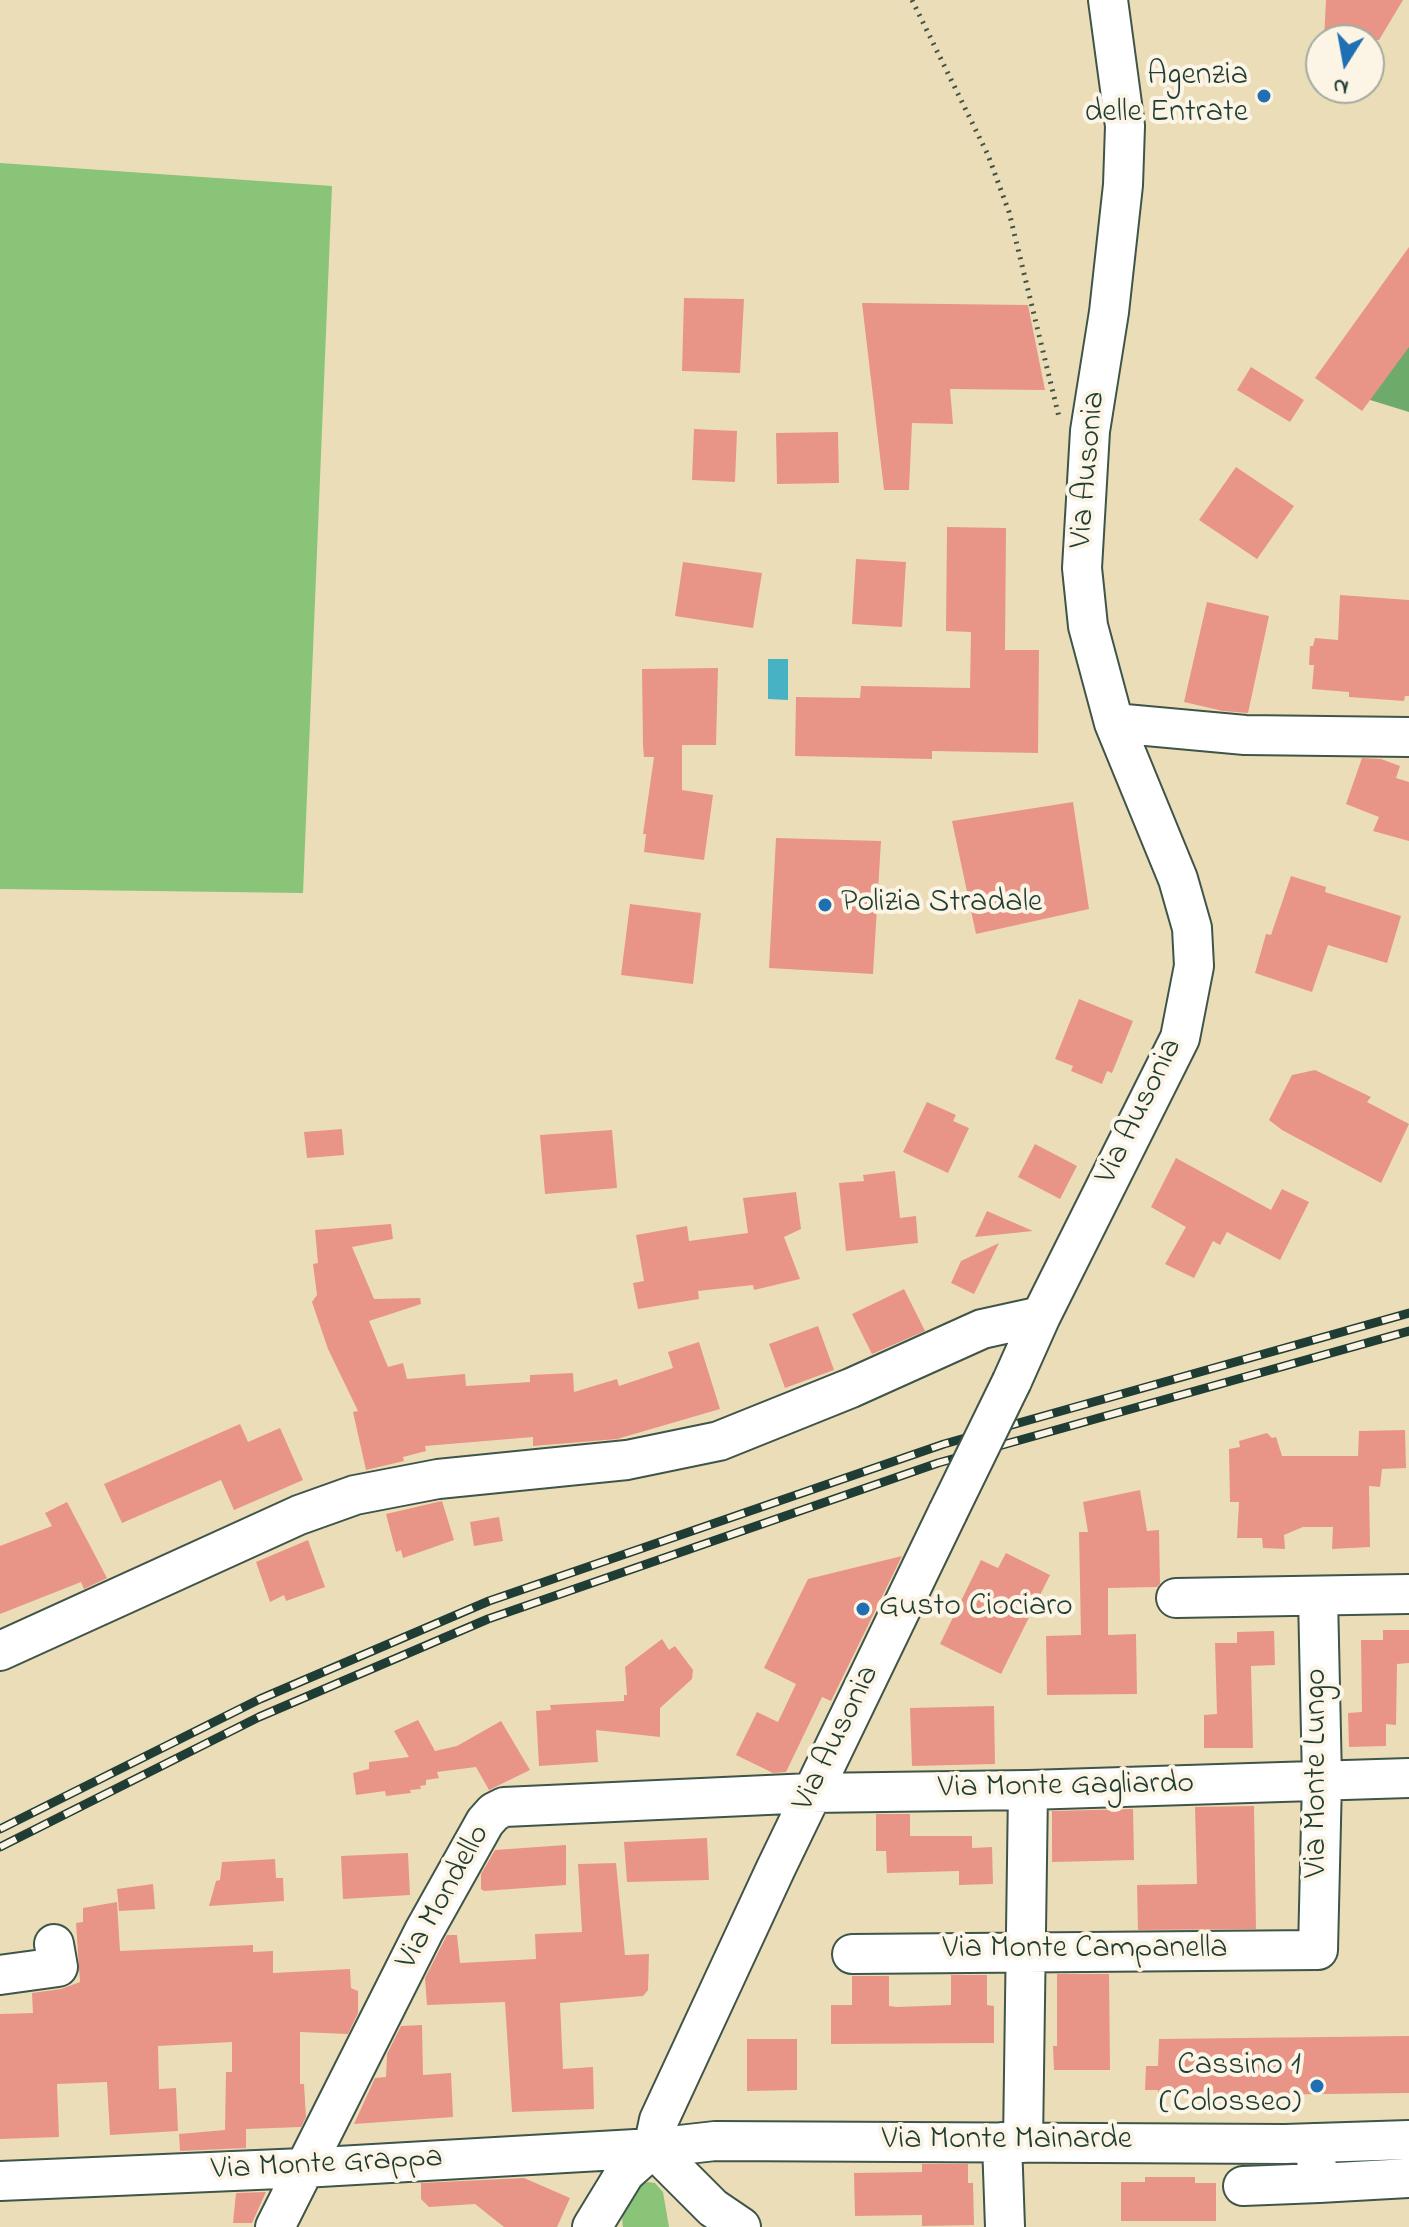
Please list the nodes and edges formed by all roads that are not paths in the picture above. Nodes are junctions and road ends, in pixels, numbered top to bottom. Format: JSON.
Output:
{"nodes":[{"id":1,"x":1108,"y":0,"type":"edge"},
{"id":2,"x":1136,"y":0,"type":"edge"},
{"id":3,"x":1117,"y":59,"type":"junction"},
{"id":4,"x":1114,"y":723,"type":"junction"},
{"id":5,"x":1409,"y":737,"type":"edge"},
{"id":6,"x":1041,"y":1316,"type":"junction"},
{"id":7,"x":1409,"y":1594,"type":"edge"},
{"id":8,"x":1318,"y":1596,"type":"junction"},
{"id":9,"x":1176,"y":1598,"type":"dead end"},
{"id":10,"x":0,"y":1651,"type":"edge"},
{"id":11,"x":1409,"y":1778,"type":"edge"},
{"id":12,"x":1322,"y":1780,"type":"junction"},
{"id":13,"x":1028,"y":1790,"type":"junction"},
{"id":14,"x":811,"y":1793,"type":"junction"},
{"id":15,"x":54,"y":1944,"type":"dead end"},
{"id":16,"x":1318,"y":1950,"type":"joint"},
{"id":17,"x":1024,"y":1951,"type":"junction"},
{"id":18,"x":852,"y":1954,"type":"dead end"},
{"id":19,"x":0,"y":1975,"type":"edge"},
{"id":20,"x":1409,"y":2140,"type":"edge"},
{"id":21,"x":1012,"y":2143,"type":"junction"},
{"id":22,"x":1314,"y":2143,"type":"junction"},
{"id":23,"x":653,"y":2148,"type":"junction"},
{"id":24,"x":303,"y":2168,"type":"junction"},
{"id":25,"x":681,"y":2177,"type":"junction"},
{"id":26,"x":1409,"y":2178,"type":"edge"},
{"id":27,"x":0,"y":2181,"type":"edge"},
{"id":28,"x":1319,"y":2183,"type":"junction"},
{"id":29,"x":1243,"y":2186,"type":"dead end"},
{"id":30,"x":605,"y":2219,"type":"edge"},
{"id":31,"x":275,"y":2227,"type":"edge"},
{"id":32,"x":686,"y":2227,"type":"edge"},
{"id":33,"x":741,"y":2227,"type":"edge"},
{"id":34,"x":1005,"y":2227,"type":"edge"}],
"edges":[{"from":1,"to":3,"type":"street","name":"Via Ausonia"},
{"from":2,"to":3,"type":"street"},
{"from":3,"to":4,"type":"street","name":"Via Ausonia"},
{"from":4,"to":5,"type":"street"},
{"from":4,"to":6,"type":"street","name":"Via Ausonia"},
{"from":6,"to":10,"type":"street"},
{"from":6,"to":14,"type":"street","name":"Via Ausonia","bridge":true},
{"from":7,"to":8,"type":"street"},
{"from":8,"to":9,"type":"street"},
{"from":8,"to":12,"type":"street","name":"Via Monte Lungo"},
{"from":11,"to":12,"type":"street","name":"Via Monte Gagliardo"},
{"from":12,"to":13,"type":"street","name":"Via Monte Gagliardo"},
{"from":12,"to":16,"type":"street","name":"Via Monte Lungo"},
{"from":13,"to":14,"type":"street","name":"Via Monte Gagliardo"},
{"from":13,"to":17,"type":"street"},
{"from":14,"to":23,"type":"street","name":"Via Ausonia"},
{"from":14,"to":24,"type":"street","name":"Via Mondello"},
{"from":15,"to":19,"type":"street"},
{"from":16,"to":17,"type":"street","name":"Via Monte Campanella"},
{"from":17,"to":18,"type":"street","name":"Via Monte Campanella"},
{"from":17,"to":21,"type":"street"},
{"from":20,"to":22,"type":"street","name":"Via Monte Mainarde"},
{"from":21,"to":22,"type":"street","name":"Via Monte Mainarde"},
{"from":21,"to":23,"type":"street","name":"Via Monte Mainarde"},
{"from":21,"to":34,"type":"street"},
{"from":22,"to":28,"type":"street"},
{"from":23,"to":24,"type":"street","name":"Via Monte Grappa"},
{"from":23,"to":25,"type":"street"},
{"from":23,"to":30,"type":"street"},
{"from":24,"to":27,"type":"street","name":"Via Monte Grappa"},
{"from":24,"to":31,"type":"street","name":"Via Mondello"},
{"from":25,"to":32,"type":"street"},
{"from":25,"to":33,"type":"street"},
{"from":26,"to":28,"type":"street"},
{"from":28,"to":29,"type":"street"}]}
